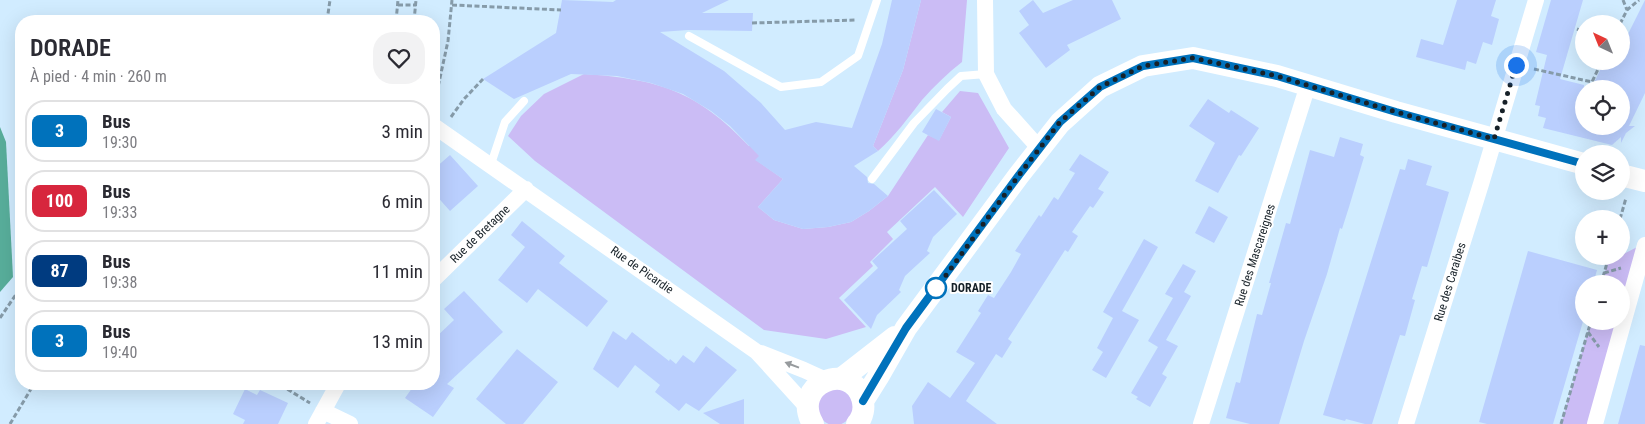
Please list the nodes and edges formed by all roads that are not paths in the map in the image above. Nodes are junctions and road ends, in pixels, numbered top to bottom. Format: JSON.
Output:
{"nodes":[{"id":1,"x":876,"y":0,"type":"edge"},
{"id":2,"x":985,"y":0,"type":"edge"},
{"id":3,"x":1536,"y":0,"type":"edge"},
{"id":4,"x":689,"y":36,"type":"dead end"},
{"id":5,"x":986,"y":74,"type":"junction"},
{"id":6,"x":1308,"y":85,"type":"junction"},
{"id":7,"x":524,"y":101,"type":"dead end"},
{"id":8,"x":441,"y":124,"type":"edge"},
{"id":9,"x":1494,"y":139,"type":"junction"},
{"id":10,"x":1040,"y":149,"type":"junction"},
{"id":11,"x":1575,"y":162,"type":"edge"},
{"id":12,"x":490,"y":167,"type":"junction"},
{"id":13,"x":872,"y":178,"type":"dead end"},
{"id":14,"x":1630,"y":178,"type":"edge"},
{"id":15,"x":1645,"y":182,"type":"edge"},
{"id":16,"x":526,"y":189,"type":"junction"},
{"id":17,"x":1645,"y":245,"type":"edge"},
{"id":18,"x":440,"y":273,"type":"edge"},
{"id":19,"x":906,"y":328,"type":"junction"},
{"id":20,"x":757,"y":352,"type":"junction"},
{"id":21,"x":834,"y":380,"type":"junction"},
{"id":22,"x":335,"y":390,"type":"edge"},
{"id":23,"x":864,"y":415,"type":"edge"},
{"id":24,"x":320,"y":418,"type":"edge"},
{"id":25,"x":808,"y":418,"type":"edge"},
{"id":26,"x":350,"y":424,"type":"edge"},
{"id":27,"x":1201,"y":424,"type":"edge"},
{"id":28,"x":1406,"y":424,"type":"edge"},
{"id":29,"x":1595,"y":424,"type":"edge"}],
"edges":[{"from":1,"to":4,"type":"lane"},
{"from":2,"to":5,"type":"street"},
{"from":3,"to":9,"type":"street","name":"Rue des Caraibes"},
{"from":5,"to":10,"type":"street"},
{"from":5,"to":13,"type":"lane"},
{"from":6,"to":9,"type":"street"},
{"from":6,"to":10,"type":"street"},
{"from":6,"to":27,"type":"street","name":"Rue des Mascareignes"},
{"from":7,"to":12,"type":"lane"},
{"from":8,"to":12,"type":"street","name":"Rue de Picardie"},
{"from":9,"to":11,"type":"street"},
{"from":9,"to":28,"type":"street","name":"Rue des Caraibes"},
{"from":10,"to":19,"type":"street"},
{"from":12,"to":16,"type":"street","name":"Rue de Picardie"},
{"from":14,"to":15,"type":"street"},
{"from":16,"to":18,"type":"street","name":"Rue de Bretagne"},
{"from":16,"to":20,"type":"street","name":"Rue de Picardie"},
{"from":17,"to":29,"type":"street"},
{"from":19,"to":21,"type":"street"},
{"from":19,"to":23,"type":"street"},
{"from":21,"to":20,"type":"street","name":"Rue de Picardie","one_way":true},
{"from":20,"to":25,"type":"street","name":"Rue de Picardie"},
{"from":21,"to":23,"type":"street"},
{"from":21,"to":25,"type":"street"},
{"from":22,"to":24,"type":"street"},
{"from":24,"to":26,"type":"street"}]}
